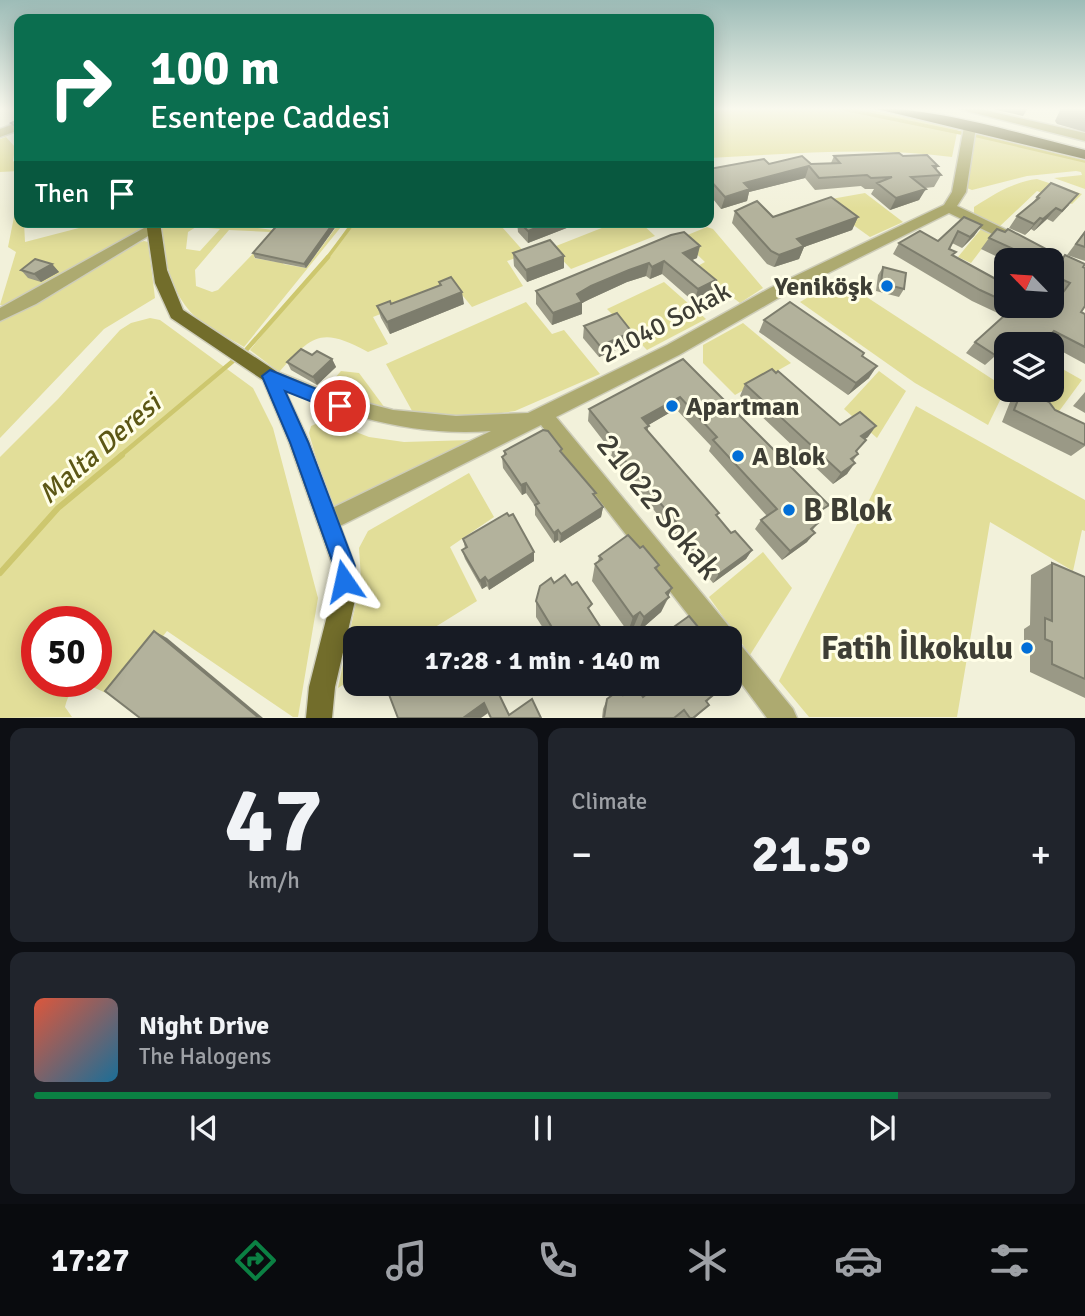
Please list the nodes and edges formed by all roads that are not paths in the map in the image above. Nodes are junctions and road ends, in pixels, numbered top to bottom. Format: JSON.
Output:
{"nodes":[{"id":1,"x":968,"y":142,"type":"edge"},
{"id":2,"x":1030,"y":142,"type":"edge"},
{"id":3,"x":1085,"y":155,"type":"edge"},
{"id":4,"x":949,"y":208,"type":"junction"},
{"id":5,"x":148,"y":228,"type":"edge"},
{"id":6,"x":154,"y":228,"type":"edge"},
{"id":7,"x":1027,"y":245,"type":"edge"},
{"id":8,"x":0,"y":315,"type":"edge"},
{"id":9,"x":270,"y":376,"type":"junction"},
{"id":10,"x":544,"y":415,"type":"junction"},
{"id":11,"x":328,"y":521,"type":"junction"},
{"id":12,"x":713,"y":626,"type":"edge"},
{"id":13,"x":742,"y":664,"type":"edge"},
{"id":14,"x":318,"y":718,"type":"edge"},
{"id":15,"x":784,"y":718,"type":"edge"}],
"edges":[{"from":1,"to":4,"type":"street"},
{"from":2,"to":3,"type":"highway"},
{"from":4,"to":7,"type":"street"},
{"from":4,"to":10,"type":"street","name":"21040 Sokak"},
{"from":5,"to":8,"type":"street"},
{"from":6,"to":9,"type":"main road"},
{"from":9,"to":10,"type":"street"},
{"from":9,"to":11,"type":"main road"},
{"from":10,"to":11,"type":"street","name":"21040 Sokak"},
{"from":10,"to":12,"type":"street","name":"21022 Sokak"},
{"from":11,"to":14,"type":"main road"},
{"from":13,"to":15,"type":"street"}]}
